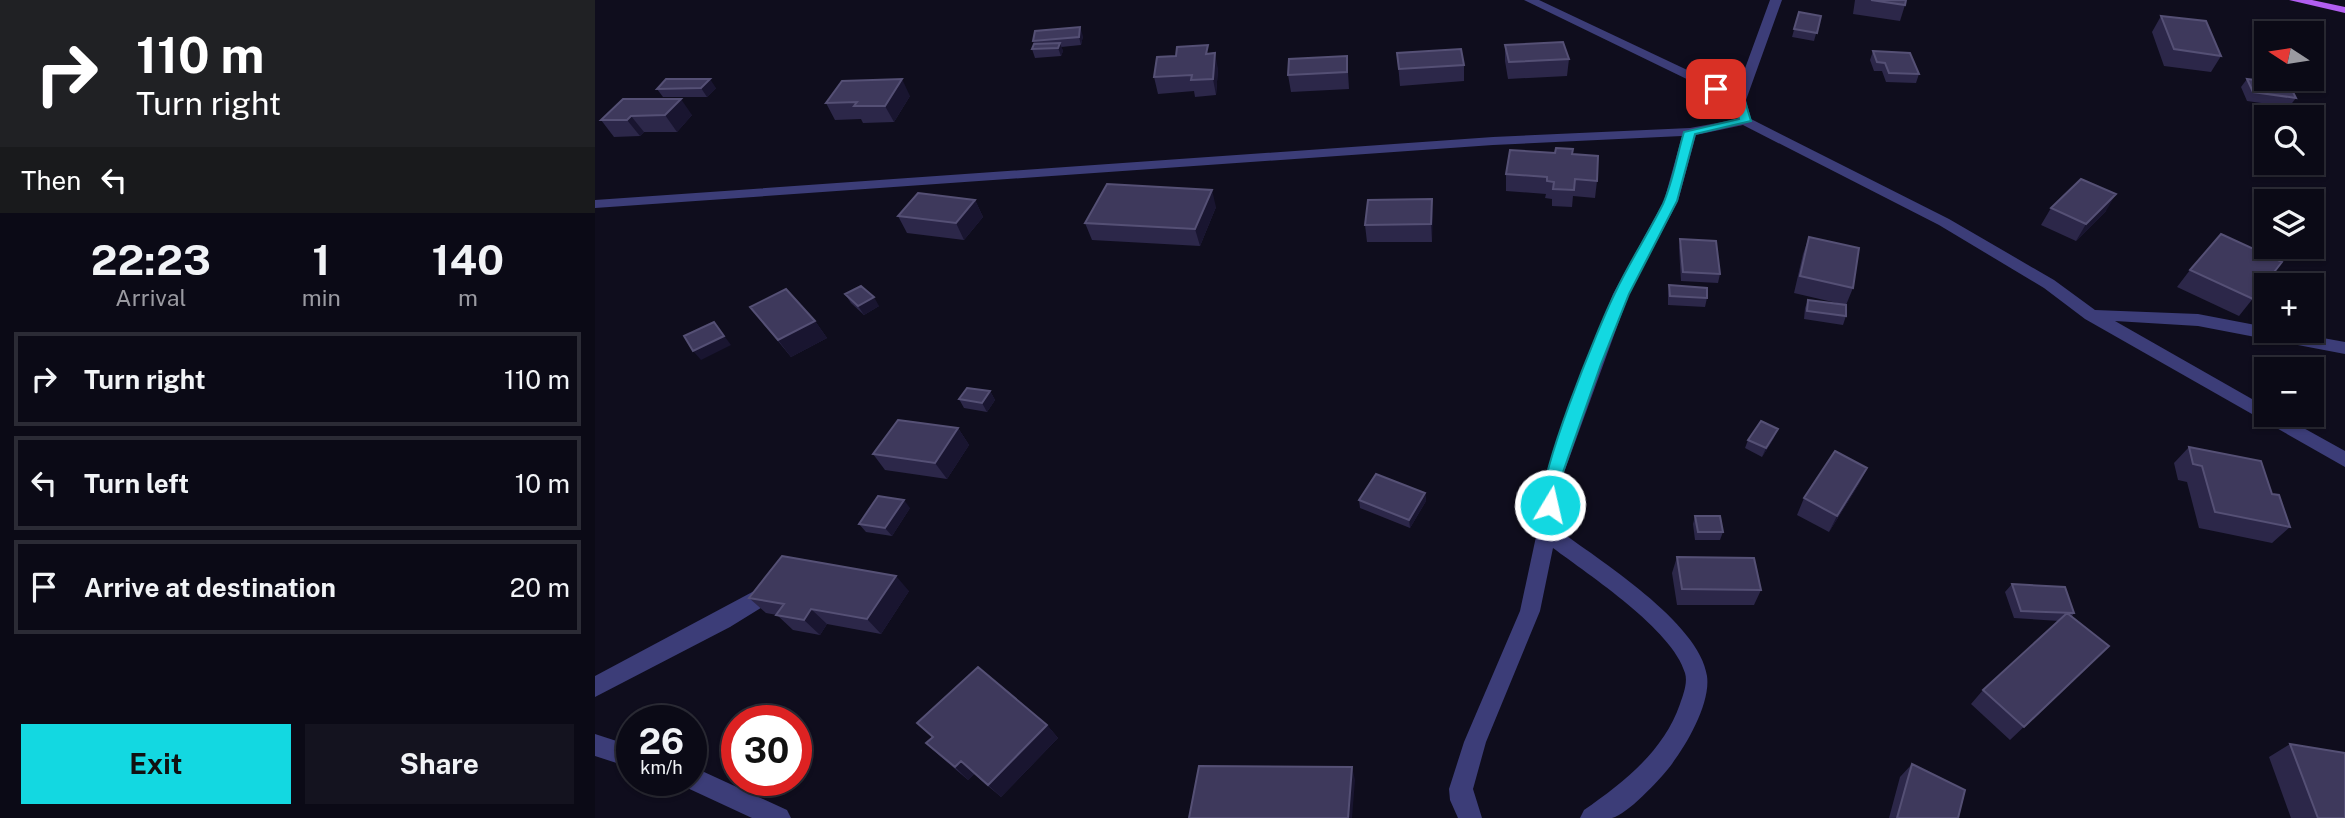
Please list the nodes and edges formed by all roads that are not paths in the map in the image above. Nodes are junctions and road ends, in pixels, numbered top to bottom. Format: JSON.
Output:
{"nodes":[{"id":1,"x":1530,"y":0,"type":"edge"},
{"id":2,"x":1776,"y":0,"type":"edge"},
{"id":3,"x":2295,"y":0,"type":"edge"},
{"id":4,"x":2345,"y":10,"type":"edge"},
{"id":5,"x":1740,"y":100,"type":"junction"},
{"id":6,"x":1745,"y":121,"type":"junction"},
{"id":7,"x":1690,"y":132,"type":"junction"},
{"id":8,"x":595,"y":204,"type":"edge"},
{"id":9,"x":2091,"y":315,"type":"junction"},
{"id":10,"x":2345,"y":348,"type":"edge"},
{"id":11,"x":2254,"y":408,"type":"edge"},
{"id":12,"x":2287,"y":427,"type":"edge"},
{"id":13,"x":2345,"y":460,"type":"edge"},
{"id":14,"x":1547,"y":532,"type":"junction"},
{"id":15,"x":782,"y":585,"type":"edge"},
{"id":16,"x":595,"y":687,"type":"edge"},
{"id":17,"x":595,"y":745,"type":"edge"},
{"id":18,"x":616,"y":752,"type":"edge"},
{"id":19,"x":707,"y":785,"type":"edge"},
{"id":20,"x":779,"y":818,"type":"edge"},
{"id":21,"x":1470,"y":818,"type":"edge"},
{"id":22,"x":1592,"y":818,"type":"edge"}],
"edges":[{"from":1,"to":5,"type":"street"},
{"from":2,"to":5,"type":"street"},
{"from":3,"to":4,"type":"main road"},
{"from":5,"to":6,"type":"street"},
{"from":6,"to":7,"type":"street"},
{"from":6,"to":9,"type":"street"},
{"from":7,"to":8,"type":"street"},
{"from":7,"to":14,"type":"street"},
{"from":9,"to":10,"type":"street"},
{"from":9,"to":11,"type":"street"},
{"from":12,"to":13,"type":"street"},
{"from":14,"to":21,"type":"street"},
{"from":14,"to":22,"type":"street"},
{"from":15,"to":16,"type":"street"},
{"from":17,"to":18,"type":"street"},
{"from":19,"to":20,"type":"street"}]}
